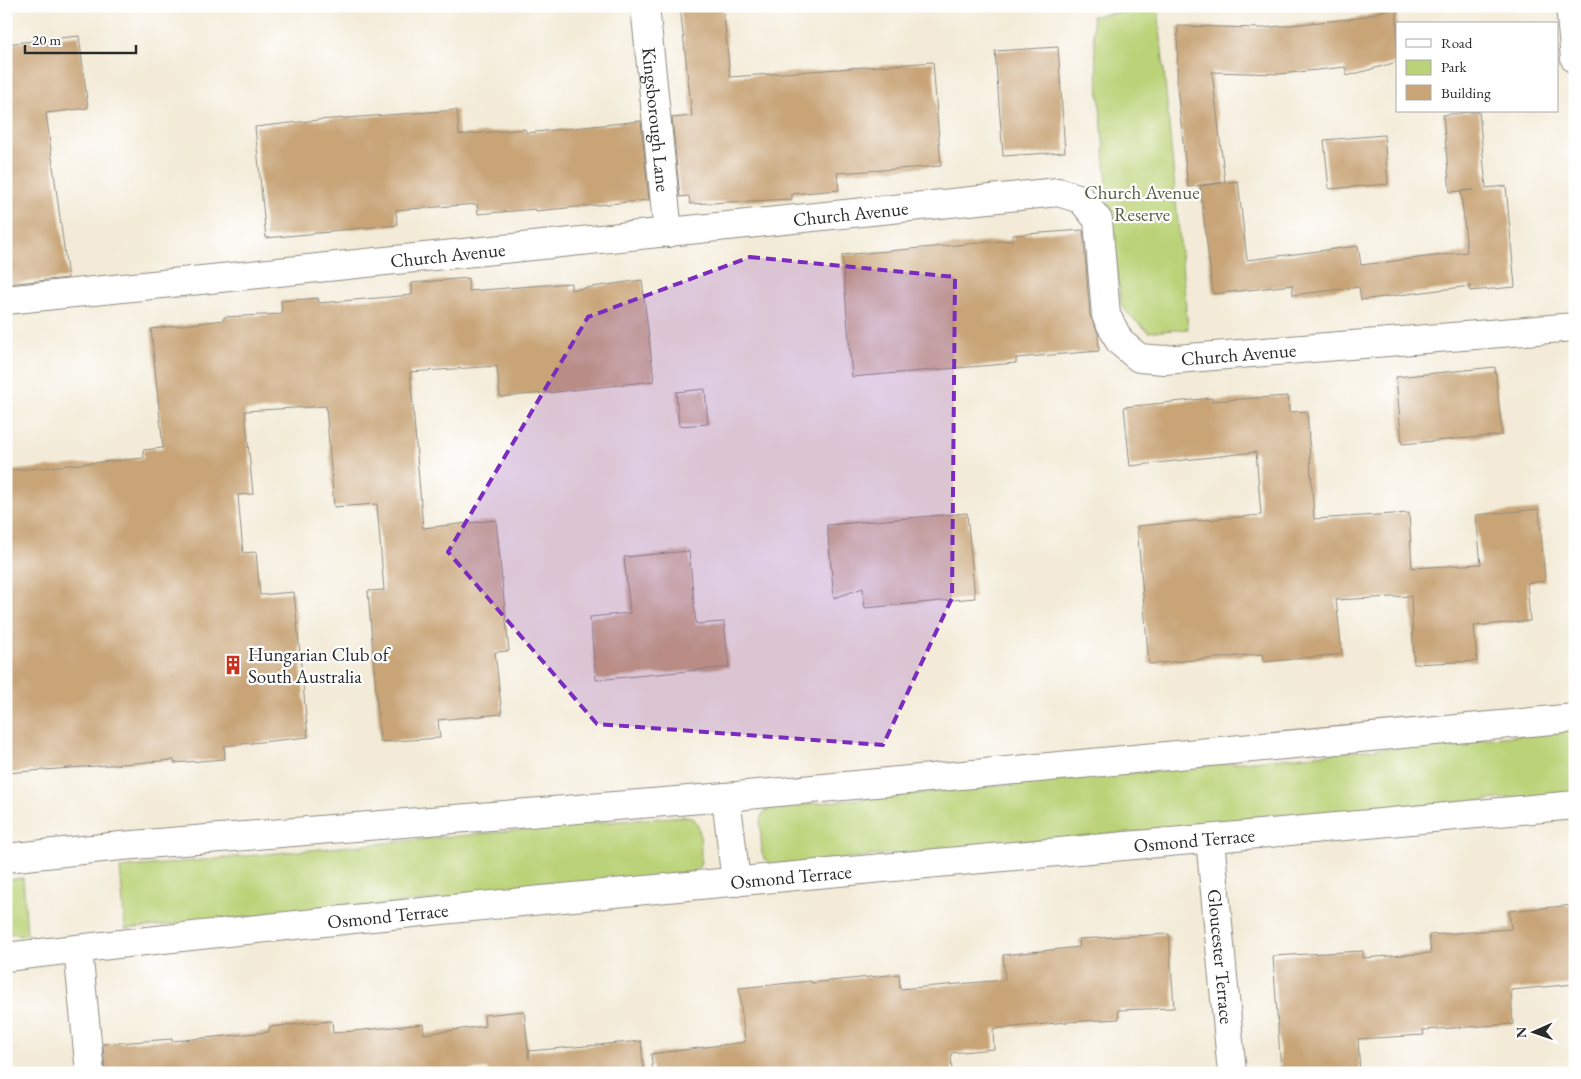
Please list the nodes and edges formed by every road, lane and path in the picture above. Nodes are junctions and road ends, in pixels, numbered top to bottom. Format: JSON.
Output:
{"nodes":[{"id":1,"x":645,"y":6,"type":"edge"},
{"id":2,"x":1570,"y":6,"type":"edge"},
{"id":3,"x":1575,"y":59,"type":"edge"},
{"id":4,"x":668,"y":233,"type":"junction"},
{"id":5,"x":6,"y":300,"type":"edge"},
{"id":6,"x":1575,"y":327,"type":"edge"},
{"id":7,"x":1575,"y":718,"type":"edge"},
{"id":8,"x":726,"y":798,"type":"junction"},
{"id":9,"x":1575,"y":805,"type":"edge"},
{"id":10,"x":1210,"y":839,"type":"junction"},
{"id":11,"x":6,"y":858,"type":"edge"},
{"id":12,"x":736,"y":882,"type":"junction"},
{"id":13,"x":78,"y":949,"type":"junction"},
{"id":14,"x":6,"y":957,"type":"edge"},
{"id":15,"x":90,"y":1073,"type":"edge"},
{"id":16,"x":1232,"y":1073,"type":"edge"}],
"edges":[{"from":1,"to":4,"type":"street","name":"Kingsborough Lane"},
{"from":2,"to":3,"type":"street"},
{"from":4,"to":5,"type":"street","name":"Church Avenue"},
{"from":4,"to":6,"type":"street","name":"Church Avenue"},
{"from":7,"to":8,"type":"street"},
{"from":8,"to":11,"type":"street"},
{"from":8,"to":12,"type":"street"},
{"from":9,"to":10,"type":"street","name":"Osmond Terrace"},
{"from":10,"to":12,"type":"street","name":"Osmond Terrace"},
{"from":10,"to":16,"type":"street","name":"Gloucester Terrace"},
{"from":12,"to":13,"type":"street","name":"Osmond Terrace"},
{"from":13,"to":14,"type":"street","name":"Osmond Terrace"},
{"from":13,"to":15,"type":"street"}]}
